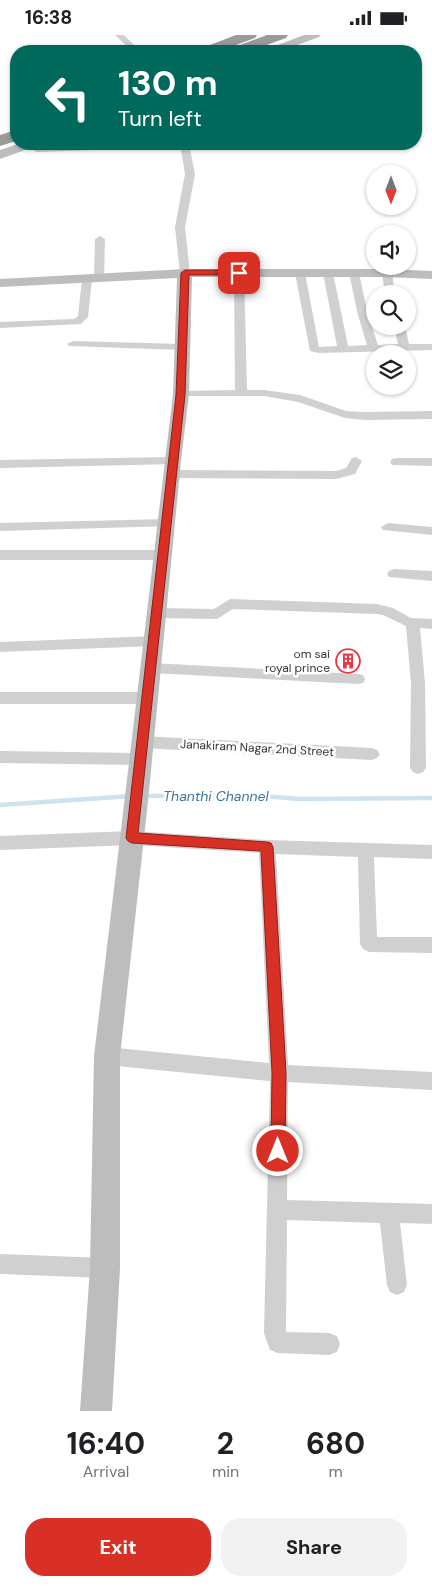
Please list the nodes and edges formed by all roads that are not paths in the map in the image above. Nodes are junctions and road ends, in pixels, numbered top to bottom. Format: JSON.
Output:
{"nodes":[{"id":1,"x":120,"y":35,"type":"edge"},
{"id":2,"x":250,"y":35,"type":"edge"},
{"id":3,"x":281,"y":35,"type":"edge"},
{"id":4,"x":315,"y":35,"type":"edge"},
{"id":5,"x":130,"y":45,"type":"edge"},
{"id":6,"x":223,"y":45,"type":"edge"},
{"id":7,"x":253,"y":45,"type":"edge"},
{"id":8,"x":288,"y":45,"type":"edge"},
{"id":9,"x":13,"y":150,"type":"edge"},
{"id":10,"x":185,"y":150,"type":"edge"},
{"id":11,"x":0,"y":155,"type":"edge"},
{"id":12,"x":100,"y":239,"type":"dead end"},
{"id":13,"x":185,"y":273,"type":"junction"},
{"id":14,"x":239,"y":273,"type":"junction"},
{"id":15,"x":300,"y":273,"type":"junction"},
{"id":16,"x":328,"y":273,"type":"junction"},
{"id":17,"x":354,"y":273,"type":"junction"},
{"id":18,"x":366,"y":273,"type":"edge"},
{"id":19,"x":416,"y":274,"type":"edge"},
{"id":20,"x":432,"y":275,"type":"edge"},
{"id":21,"x":93,"y":279,"type":"junction"},
{"id":22,"x":0,"y":283,"type":"edge"},
{"id":23,"x":0,"y":325,"type":"edge"},
{"id":24,"x":73,"y":344,"type":"dead end"},
{"id":25,"x":373,"y":345,"type":"edge"},
{"id":26,"x":182,"y":347,"type":"junction"},
{"id":27,"x":432,"y":347,"type":"edge"},
{"id":28,"x":416,"y":348,"type":"edge"},
{"id":29,"x":343,"y":349,"type":"junction"},
{"id":30,"x":366,"y":349,"type":"edge"},
{"id":31,"x":242,"y":393,"type":"junction"},
{"id":32,"x":181,"y":395,"type":"junction"},
{"id":33,"x":432,"y":415,"type":"edge"},
{"id":34,"x":356,"y":461,"type":"dead end"},
{"id":35,"x":396,"y":461,"type":"dead end"},
{"id":36,"x":432,"y":462,"type":"edge"},
{"id":37,"x":0,"y":464,"type":"edge"},
{"id":38,"x":172,"y":467,"type":"junction"},
{"id":39,"x":167,"y":523,"type":"junction"},
{"id":40,"x":0,"y":527,"type":"edge"},
{"id":41,"x":388,"y":527,"type":"dead end"},
{"id":42,"x":432,"y":531,"type":"edge"},
{"id":43,"x":0,"y":555,"type":"edge"},
{"id":44,"x":163,"y":555,"type":"junction"},
{"id":45,"x":394,"y":574,"type":"dead end"},
{"id":46,"x":432,"y":575,"type":"edge"},
{"id":47,"x":158,"y":613,"type":"junction"},
{"id":48,"x":413,"y":623,"type":"junction"},
{"id":49,"x":432,"y":624,"type":"edge"},
{"id":50,"x":154,"y":641,"type":"junction"},
{"id":51,"x":0,"y":647,"type":"edge"},
{"id":52,"x":151,"y":668,"type":"junction"},
{"id":53,"x":358,"y":679,"type":"dead end"},
{"id":54,"x":0,"y":698,"type":"edge"},
{"id":55,"x":147,"y":698,"type":"junction"},
{"id":56,"x":141,"y":751,"type":"junction"},
{"id":57,"x":372,"y":754,"type":"dead end"},
{"id":58,"x":0,"y":757,"type":"edge"},
{"id":59,"x":418,"y":768,"type":"dead end"},
{"id":60,"x":132,"y":838,"type":"junction"},
{"id":61,"x":0,"y":843,"type":"edge"},
{"id":62,"x":267,"y":847,"type":"junction"},
{"id":63,"x":366,"y":850,"type":"junction"},
{"id":64,"x":432,"y":853,"type":"edge"},
{"id":65,"x":432,"y":945,"type":"edge"},
{"id":66,"x":107,"y":1056,"type":"junction"},
{"id":67,"x":279,"y":1073,"type":"junction"},
{"id":68,"x":432,"y":1081,"type":"edge"},
{"id":69,"x":278,"y":1210,"type":"junction"},
{"id":70,"x":389,"y":1213,"type":"junction"},
{"id":71,"x":432,"y":1213,"type":"edge"},
{"id":72,"x":0,"y":1264,"type":"edge"},
{"id":73,"x":104,"y":1268,"type":"junction"},
{"id":74,"x":397,"y":1285,"type":"dead end"},
{"id":75,"x":329,"y":1344,"type":"dead end"},
{"id":76,"x":96,"y":1411,"type":"edge"}],
"edges":[{"from":1,"to":5,"type":"street"},
{"from":2,"to":6,"type":"highway"},
{"from":3,"to":7,"type":"highway"},
{"from":4,"to":8,"type":"street"},
{"from":9,"to":11,"type":"street"},
{"from":10,"to":13,"type":"street"},
{"from":12,"to":21,"type":"street"},
{"from":13,"to":14,"type":"street"},
{"from":13,"to":21,"type":"street"},
{"from":13,"to":26,"type":"street"},
{"from":14,"to":15,"type":"street"},
{"from":14,"to":31,"type":"street"},
{"from":15,"to":16,"type":"street"},
{"from":15,"to":29,"type":"street"},
{"from":16,"to":17,"type":"street"},
{"from":16,"to":29,"type":"street"},
{"from":17,"to":18,"type":"street"},
{"from":17,"to":25,"type":"street"},
{"from":19,"to":20,"type":"street"},
{"from":21,"to":22,"type":"street"},
{"from":21,"to":23,"type":"street"},
{"from":24,"to":26,"type":"street"},
{"from":26,"to":32,"type":"street"},
{"from":27,"to":28,"type":"street"},
{"from":29,"to":30,"type":"street"},
{"from":31,"to":32,"type":"street"},
{"from":31,"to":33,"type":"street"},
{"from":32,"to":38,"type":"street"},
{"from":34,"to":38,"type":"street"},
{"from":35,"to":36,"type":"street"},
{"from":37,"to":38,"type":"street"},
{"from":38,"to":39,"type":"street"},
{"from":39,"to":40,"type":"street"},
{"from":39,"to":44,"type":"street"},
{"from":41,"to":42,"type":"street"},
{"from":43,"to":44,"type":"street"},
{"from":44,"to":47,"type":"street"},
{"from":45,"to":46,"type":"street"},
{"from":47,"to":48,"type":"street"},
{"from":47,"to":50,"type":"street"},
{"from":48,"to":49,"type":"street"},
{"from":48,"to":59,"type":"street"},
{"from":50,"to":51,"type":"street"},
{"from":50,"to":52,"type":"street"},
{"from":52,"to":53,"type":"street"},
{"from":52,"to":55,"type":"street"},
{"from":54,"to":55,"type":"street"},
{"from":55,"to":56,"type":"street"},
{"from":56,"to":57,"type":"street","name":"Janakiram Nagar 2nd Street"},
{"from":56,"to":58,"type":"street","name":"Janakiram Nagar 2nd Street"},
{"from":56,"to":60,"type":"street"},
{"from":60,"to":61,"type":"street"},
{"from":60,"to":62,"type":"street"},
{"from":60,"to":66,"type":"street"},
{"from":62,"to":63,"type":"street"},
{"from":62,"to":67,"type":"street"},
{"from":63,"to":64,"type":"street"},
{"from":63,"to":65,"type":"street"},
{"from":66,"to":67,"type":"street"},
{"from":66,"to":73,"type":"street"},
{"from":67,"to":68,"type":"street"},
{"from":67,"to":69,"type":"street"},
{"from":69,"to":70,"type":"street"},
{"from":69,"to":75,"type":"street"},
{"from":70,"to":71,"type":"street"},
{"from":70,"to":74,"type":"street"},
{"from":72,"to":73,"type":"street"},
{"from":73,"to":76,"type":"street"}]}
